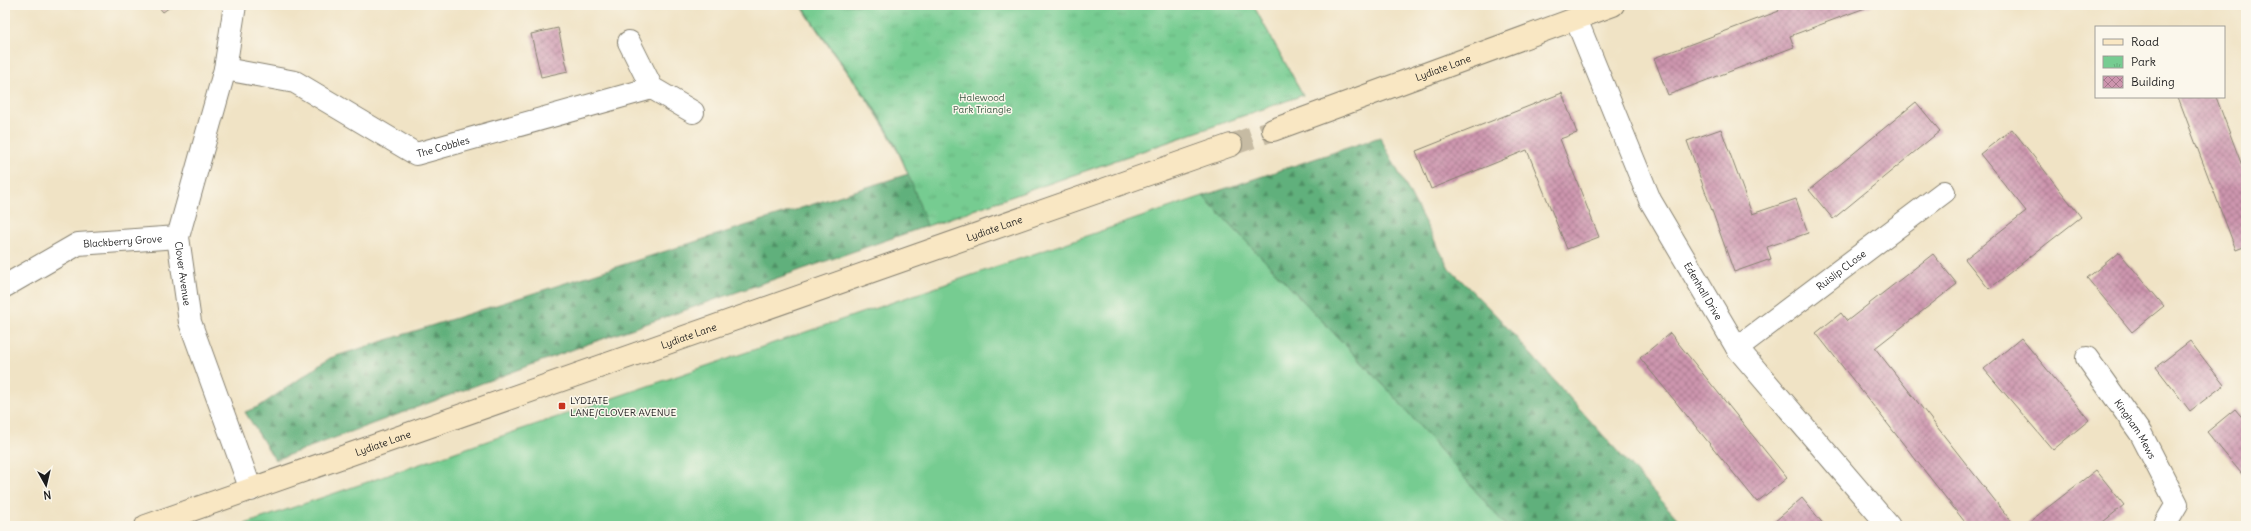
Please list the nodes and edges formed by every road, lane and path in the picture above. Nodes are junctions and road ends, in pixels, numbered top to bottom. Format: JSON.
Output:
{"nodes":[{"id":1,"x":235,"y":5,"type":"edge"},
{"id":2,"x":1613,"y":5,"type":"edge"},
{"id":3,"x":1576,"y":20,"type":"junction"},
{"id":4,"x":629,"y":42,"type":"dead end"},
{"id":5,"x":225,"y":69,"type":"junction"},
{"id":6,"x":652,"y":88,"type":"junction"},
{"id":7,"x":693,"y":112,"type":"dead end"},
{"id":8,"x":1273,"y":130,"type":"tunnel mouth"},
{"id":9,"x":1231,"y":145,"type":"tunnel mouth"},
{"id":10,"x":1944,"y":192,"type":"dead end"},
{"id":11,"x":178,"y":237,"type":"junction"},
{"id":12,"x":5,"y":286,"type":"edge"},
{"id":13,"x":1737,"y":348,"type":"junction"},
{"id":14,"x":2088,"y":358,"type":"dead end"},
{"id":15,"x":251,"y":490,"type":"junction"},
{"id":16,"x":146,"y":526,"type":"edge"},
{"id":17,"x":1889,"y":526,"type":"edge"},
{"id":18,"x":2164,"y":526,"type":"edge"}],
"edges":[{"from":1,"to":5,"type":"street","name":"Clover Avenue"},
{"from":2,"to":3,"type":"street","name":"Lydiate Lane"},
{"from":3,"to":8,"type":"street","name":"Lydiate Lane"},
{"from":3,"to":13,"type":"street","name":"Edenhall Drive"},
{"from":4,"to":6,"type":"street"},
{"from":5,"to":6,"type":"street","name":"The Cobbles"},
{"from":5,"to":11,"type":"street","name":"Clover Avenue"},
{"from":6,"to":7,"type":"street"},
{"from":9,"to":15,"type":"street","name":"Lydiate Lane"},
{"from":10,"to":13,"type":"street","name":"Ruislip CLose"},
{"from":11,"to":12,"type":"street","name":"Blackberry Grove"},
{"from":11,"to":15,"type":"street","name":"Clover Avenue"},
{"from":13,"to":17,"type":"street","name":"Edenhall Drive"},
{"from":14,"to":18,"type":"street","name":"Kingham Mews"},
{"from":15,"to":16,"type":"street","name":"Lydiate Lane"}]}
